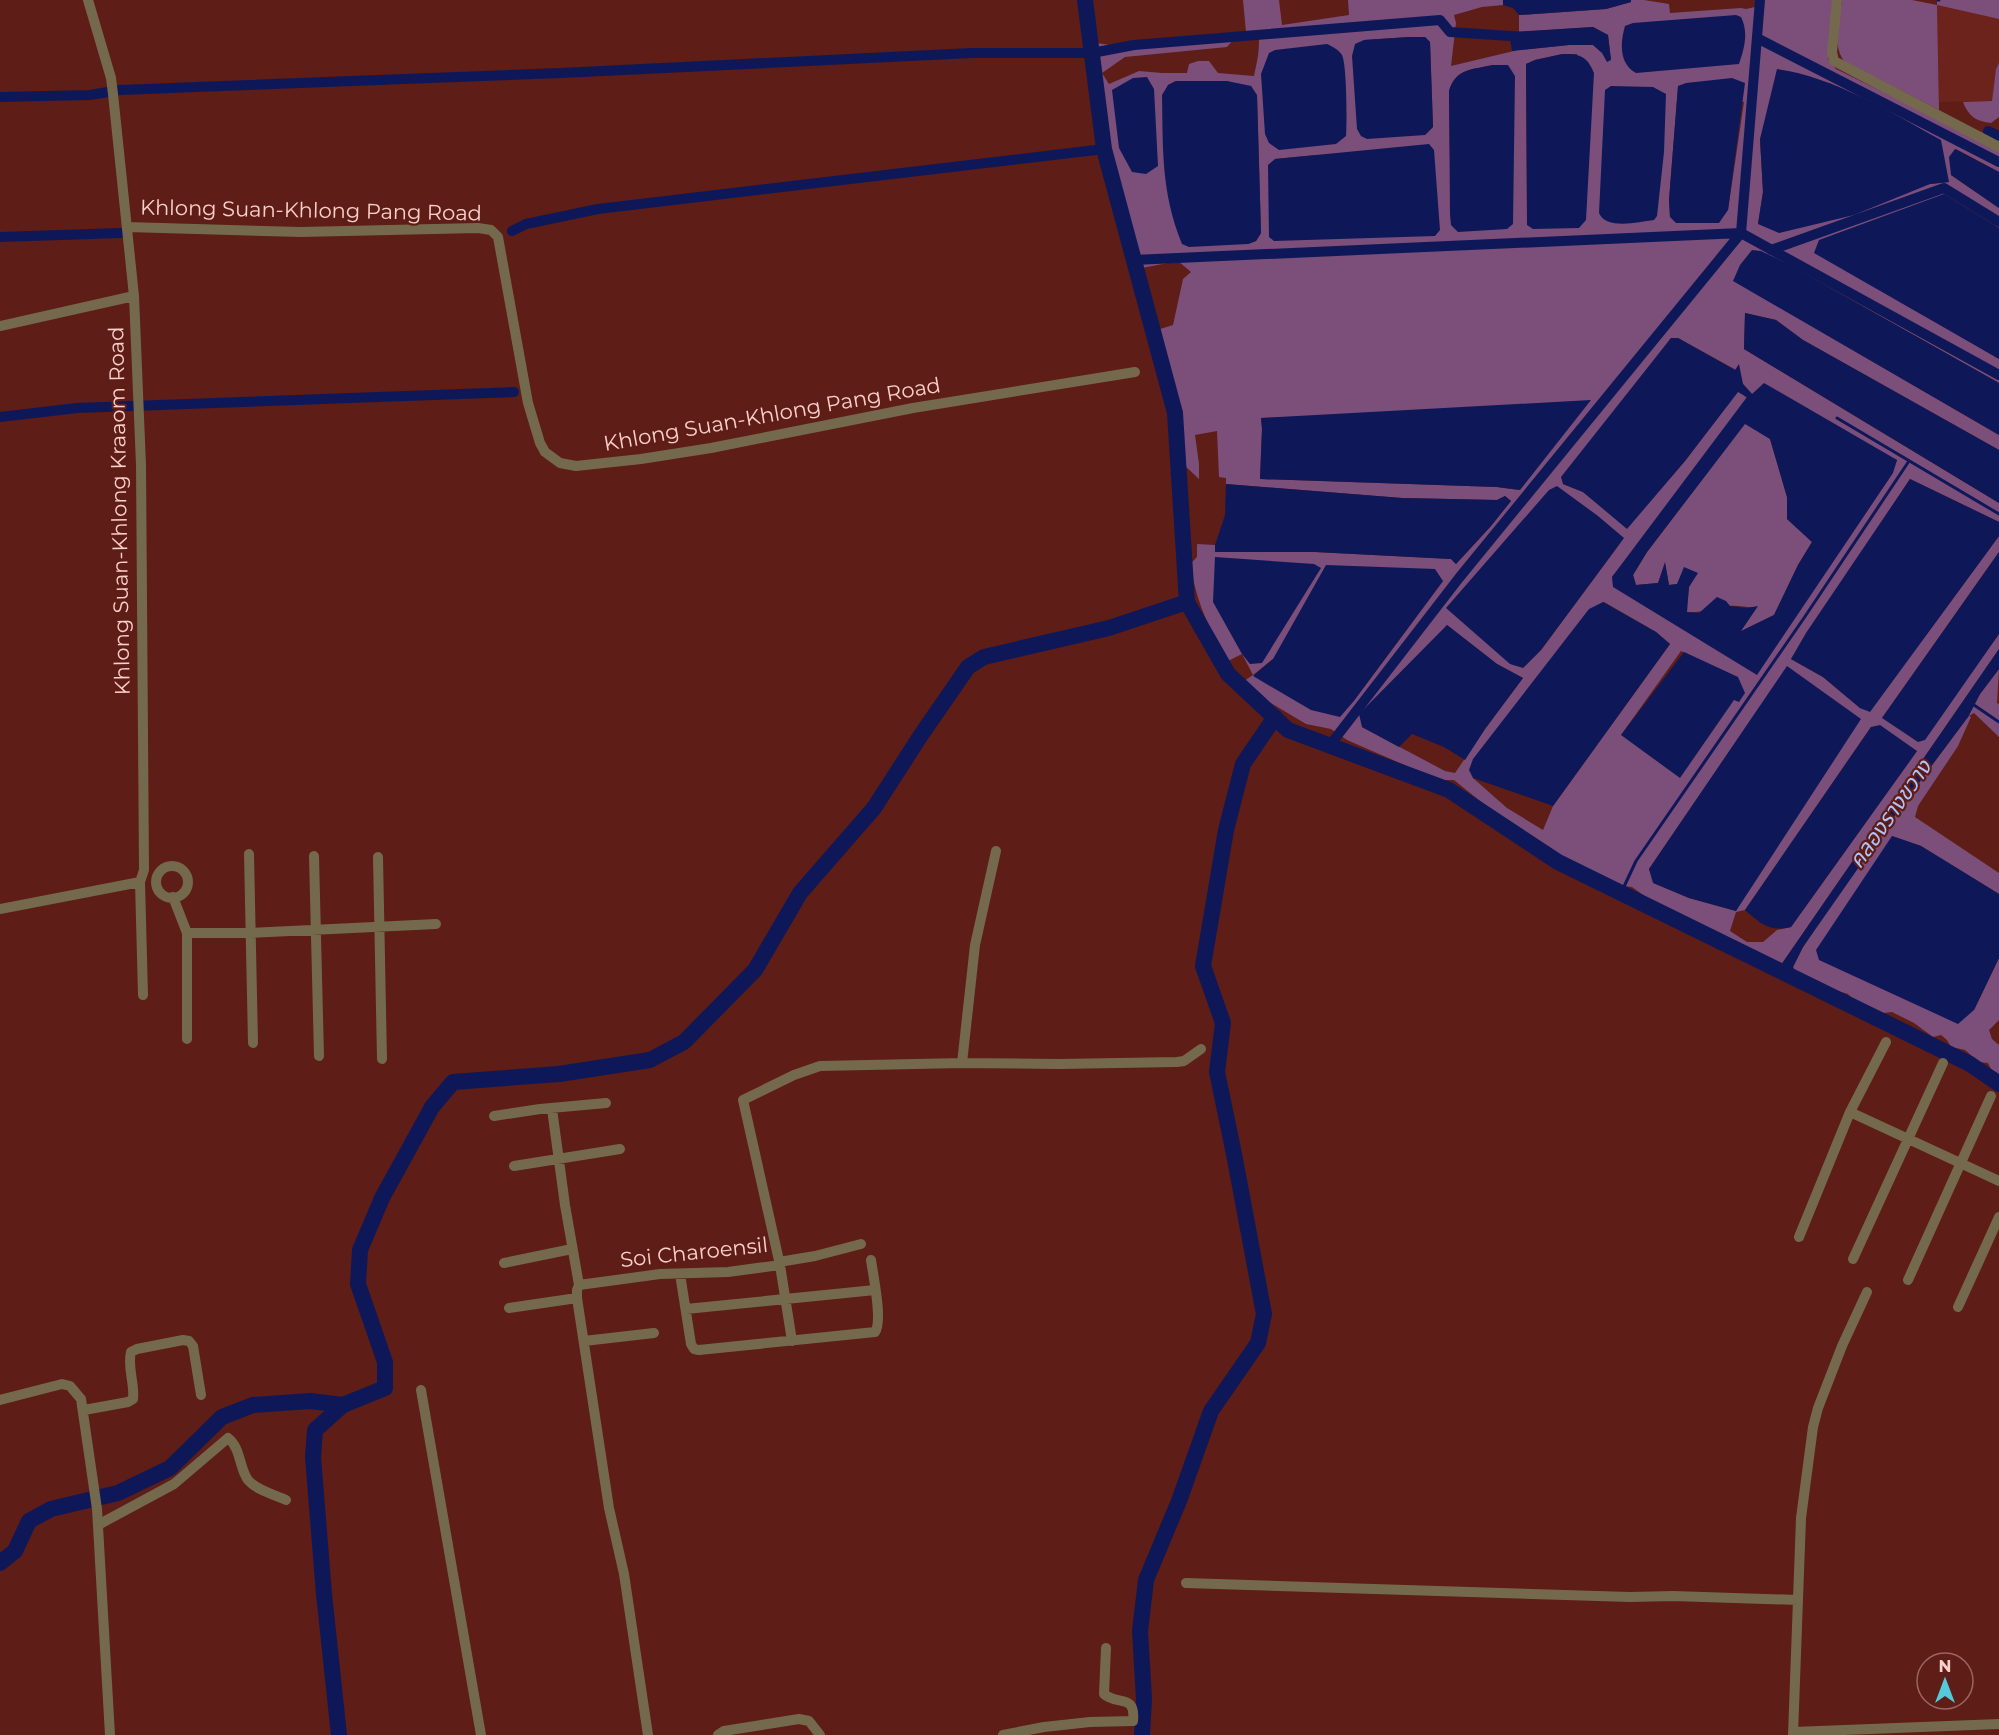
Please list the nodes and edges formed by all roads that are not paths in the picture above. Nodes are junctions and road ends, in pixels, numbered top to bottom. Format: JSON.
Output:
{"nodes":[{"id":1,"x":88,"y":0,"type":"edge"},
{"id":2,"x":1837,"y":0,"type":"edge"},
{"id":3,"x":1999,"y":147,"type":"edge"},
{"id":4,"x":127,"y":227,"type":"junction"},
{"id":5,"x":134,"y":296,"type":"junction"},
{"id":6,"x":0,"y":326,"type":"edge"},
{"id":7,"x":1135,"y":372,"type":"dead end"},
{"id":8,"x":996,"y":851,"type":"dead end"},
{"id":9,"x":249,"y":854,"type":"dead end"},
{"id":10,"x":314,"y":856,"type":"dead end"},
{"id":11,"x":378,"y":857,"type":"dead end"},
{"id":12,"x":142,"y":879,"type":"junction"},
{"id":13,"x":156,"y":881,"type":"junction"},
{"id":14,"x":173,"y":897,"type":"junction"},
{"id":15,"x":0,"y":909,"type":"edge"},
{"id":16,"x":436,"y":924,"type":"dead end"},
{"id":17,"x":378,"y":927,"type":"junction"},
{"id":18,"x":316,"y":930,"type":"junction"},
{"id":19,"x":187,"y":933,"type":"junction"},
{"id":20,"x":251,"y":933,"type":"junction"},
{"id":21,"x":143,"y":995,"type":"dead end"},
{"id":22,"x":187,"y":1039,"type":"dead end"},
{"id":23,"x":1886,"y":1042,"type":"dead end"},
{"id":24,"x":253,"y":1043,"type":"dead end"},
{"id":25,"x":1201,"y":1049,"type":"dead end"},
{"id":26,"x":319,"y":1056,"type":"dead end"},
{"id":27,"x":382,"y":1059,"type":"dead end"},
{"id":28,"x":962,"y":1063,"type":"junction"},
{"id":29,"x":1943,"y":1063,"type":"dead end"},
{"id":30,"x":1991,"y":1096,"type":"dead end"},
{"id":31,"x":606,"y":1103,"type":"dead end"},
{"id":32,"x":552,"y":1109,"type":"junction"},
{"id":33,"x":1850,"y":1112,"type":"junction"},
{"id":34,"x":494,"y":1116,"type":"dead end"},
{"id":35,"x":1908,"y":1139,"type":"junction"},
{"id":36,"x":620,"y":1149,"type":"dead end"},
{"id":37,"x":558,"y":1158,"type":"junction"},
{"id":38,"x":1960,"y":1163,"type":"junction"},
{"id":39,"x":514,"y":1166,"type":"dead end"},
{"id":40,"x":1999,"y":1181,"type":"edge"},
{"id":41,"x":1999,"y":1217,"type":"edge"},
{"id":42,"x":1799,"y":1237,"type":"dead end"},
{"id":43,"x":861,"y":1244,"type":"dead end"},
{"id":44,"x":572,"y":1249,"type":"junction"},
{"id":45,"x":1853,"y":1259,"type":"dead end"},
{"id":46,"x":871,"y":1260,"type":"dead end"},
{"id":47,"x":504,"y":1263,"type":"dead end"},
{"id":48,"x":779,"y":1264,"type":"junction"},
{"id":49,"x":680,"y":1274,"type":"junction"},
{"id":50,"x":1908,"y":1280,"type":"dead end"},
{"id":51,"x":579,"y":1284,"type":"junction"},
{"id":52,"x":875,"y":1290,"type":"junction"},
{"id":53,"x":1867,"y":1292,"type":"dead end"},
{"id":54,"x":577,"y":1298,"type":"junction"},
{"id":55,"x":786,"y":1298,"type":"junction"},
{"id":56,"x":1958,"y":1307,"type":"dead end"},
{"id":57,"x":509,"y":1308,"type":"dead end"},
{"id":58,"x":686,"y":1309,"type":"junction"},
{"id":59,"x":654,"y":1333,"type":"dead end"},
{"id":60,"x":584,"y":1341,"type":"junction"},
{"id":61,"x":792,"y":1341,"type":"junction"},
{"id":62,"x":421,"y":1390,"type":"dead end"},
{"id":63,"x":201,"y":1395,"type":"dead end"},
{"id":64,"x":0,"y":1400,"type":"edge"},
{"id":65,"x":84,"y":1410,"type":"junction"},
{"id":66,"x":286,"y":1500,"type":"dead end"},
{"id":67,"x":98,"y":1525,"type":"junction"},
{"id":68,"x":1186,"y":1583,"type":"dead end"},
{"id":69,"x":1798,"y":1600,"type":"junction"},
{"id":70,"x":1106,"y":1648,"type":"dead end"},
{"id":71,"x":1999,"y":1724,"type":"edge"},
{"id":72,"x":1793,"y":1733,"type":"edge"},
{"id":73,"x":110,"y":1735,"type":"edge"},
{"id":74,"x":481,"y":1735,"type":"edge"},
{"id":75,"x":648,"y":1735,"type":"edge"},
{"id":76,"x":718,"y":1735,"type":"edge"},
{"id":77,"x":820,"y":1735,"type":"edge"},
{"id":78,"x":1003,"y":1735,"type":"edge"}],
"edges":[{"from":1,"to":4,"type":"street","name":"Khlong Suan-Khlong Kraaom Road"},
{"from":2,"to":3,"type":"street"},
{"from":4,"to":5,"type":"street","name":"Khlong Suan-Khlong Kraaom Road"},
{"from":4,"to":7,"type":"street","name":"Khlong Suan-Khlong Pang Road"},
{"from":5,"to":6,"type":"street"},
{"from":5,"to":12,"type":"street","name":"Khlong Suan-Khlong Kraaom Road"},
{"from":8,"to":28,"type":"street"},
{"from":9,"to":20,"type":"street"},
{"from":10,"to":18,"type":"street"},
{"from":11,"to":17,"type":"street"},
{"from":12,"to":13,"type":"street"},
{"from":12,"to":15,"type":"street"},
{"from":12,"to":21,"type":"street","name":"Khlong Suan-Khlong Kraaom Road"},
{"from":13,"to":14,"type":"street"},
{"from":13,"to":14,"type":"street"},
{"from":14,"to":19,"type":"street"},
{"from":16,"to":17,"type":"street"},
{"from":17,"to":18,"type":"street"},
{"from":17,"to":27,"type":"street"},
{"from":18,"to":20,"type":"street"},
{"from":18,"to":26,"type":"street"},
{"from":19,"to":20,"type":"street"},
{"from":19,"to":22,"type":"street"},
{"from":20,"to":24,"type":"street"},
{"from":23,"to":33,"type":"street"},
{"from":25,"to":28,"type":"street","name":"Soi Charoensil"},
{"from":28,"to":48,"type":"street","name":"Soi Charoensil"},
{"from":29,"to":35,"type":"street"},
{"from":30,"to":38,"type":"street"},
{"from":31,"to":32,"type":"street"},
{"from":32,"to":34,"type":"street"},
{"from":32,"to":37,"type":"street"},
{"from":33,"to":35,"type":"street"},
{"from":33,"to":42,"type":"street"},
{"from":35,"to":38,"type":"street"},
{"from":35,"to":45,"type":"street"},
{"from":36,"to":37,"type":"street"},
{"from":37,"to":39,"type":"street"},
{"from":37,"to":44,"type":"street"},
{"from":38,"to":40,"type":"street"},
{"from":38,"to":50,"type":"street"},
{"from":41,"to":56,"type":"street"},
{"from":43,"to":48,"type":"street"},
{"from":44,"to":47,"type":"street"},
{"from":44,"to":51,"type":"street"},
{"from":46,"to":52,"type":"street"},
{"from":48,"to":49,"type":"street","name":"Soi Charoensil"},
{"from":48,"to":55,"type":"street"},
{"from":49,"to":51,"type":"street","name":"Soi Charoensil"},
{"from":49,"to":58,"type":"street"},
{"from":51,"to":54,"type":"street"},
{"from":52,"to":55,"type":"street"},
{"from":52,"to":61,"type":"street"},
{"from":53,"to":69,"type":"street"},
{"from":54,"to":57,"type":"street"},
{"from":54,"to":60,"type":"street"},
{"from":55,"to":58,"type":"street"},
{"from":55,"to":61,"type":"street"},
{"from":58,"to":61,"type":"street"},
{"from":59,"to":60,"type":"street"},
{"from":60,"to":75,"type":"street"},
{"from":62,"to":74,"type":"street"},
{"from":63,"to":65,"type":"street"},
{"from":64,"to":65,"type":"street"},
{"from":65,"to":67,"type":"street"},
{"from":66,"to":67,"type":"street"},
{"from":67,"to":73,"type":"street"},
{"from":68,"to":69,"type":"street"},
{"from":69,"to":72,"type":"street"},
{"from":70,"to":78,"type":"street"},
{"from":71,"to":72,"type":"street"},
{"from":76,"to":77,"type":"street"}]}
